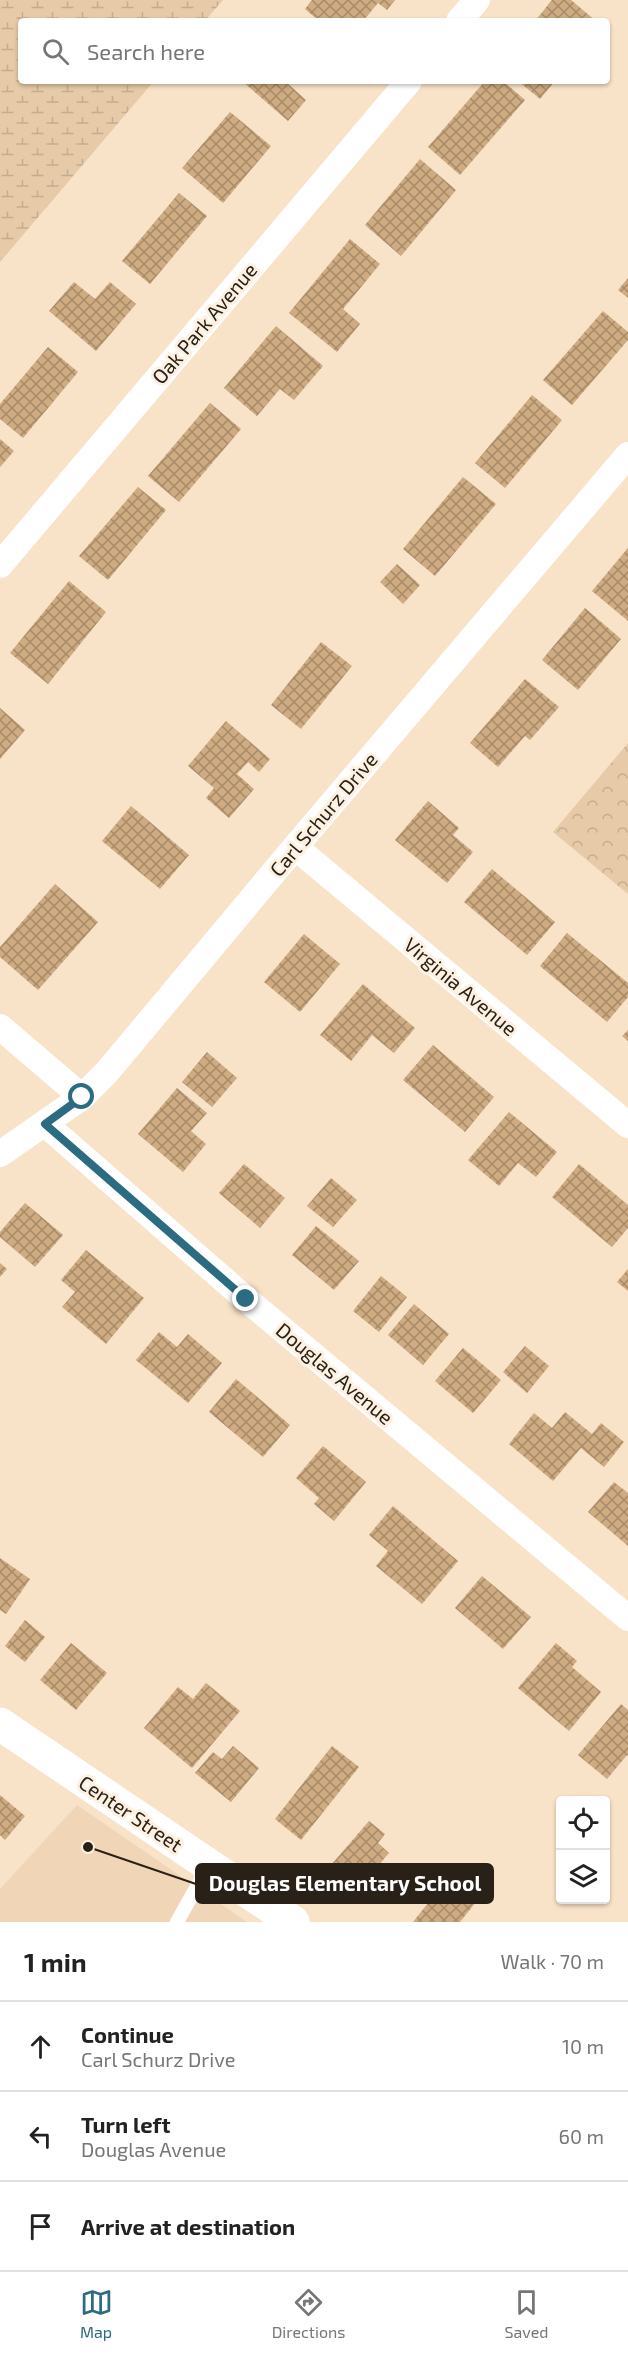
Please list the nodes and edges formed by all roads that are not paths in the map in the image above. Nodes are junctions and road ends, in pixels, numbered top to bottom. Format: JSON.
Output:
{"nodes":[{"id":1,"x":477,"y":0,"type":"edge"},
{"id":2,"x":462,"y":18,"type":"edge"},
{"id":3,"x":406,"y":84,"type":"edge"},
{"id":4,"x":628,"y":455,"type":"edge"},
{"id":5,"x":0,"y":565,"type":"edge"},
{"id":6,"x":295,"y":847,"type":"junction"},
{"id":7,"x":0,"y":1027,"type":"edge"},
{"id":8,"x":82,"y":1097,"type":"junction"},
{"id":9,"x":45,"y":1124,"type":"junction"},
{"id":10,"x":628,"y":1125,"type":"edge"},
{"id":11,"x":0,"y":1154,"type":"edge"},
{"id":12,"x":628,"y":1618,"type":"edge"},
{"id":13,"x":0,"y":1724,"type":"edge"},
{"id":14,"x":209,"y":1865,"type":"junction"},
{"id":15,"x":177,"y":1922,"type":"edge"},
{"id":16,"x":293,"y":1922,"type":"edge"}],
"edges":[{"from":1,"to":2,"type":"street"},
{"from":3,"to":5,"type":"street","name":"Oak Park Avenue"},
{"from":4,"to":6,"type":"street","name":"Carl Schurz Drive"},
{"from":6,"to":8,"type":"street","name":"Carl Schurz Drive"},
{"from":6,"to":10,"type":"street","name":"Virginia Avenue"},
{"from":7,"to":8,"type":"street"},
{"from":8,"to":9,"type":"street","name":"Carl Schurz Drive"},
{"from":9,"to":11,"type":"street","name":"Carl Schurz Drive"},
{"from":9,"to":12,"type":"street","name":"Douglas Avenue"},
{"from":13,"to":14,"type":"street","name":"Center Street"},
{"from":14,"to":15,"type":"lane"},
{"from":14,"to":16,"type":"street","name":"Center Street"}]}
